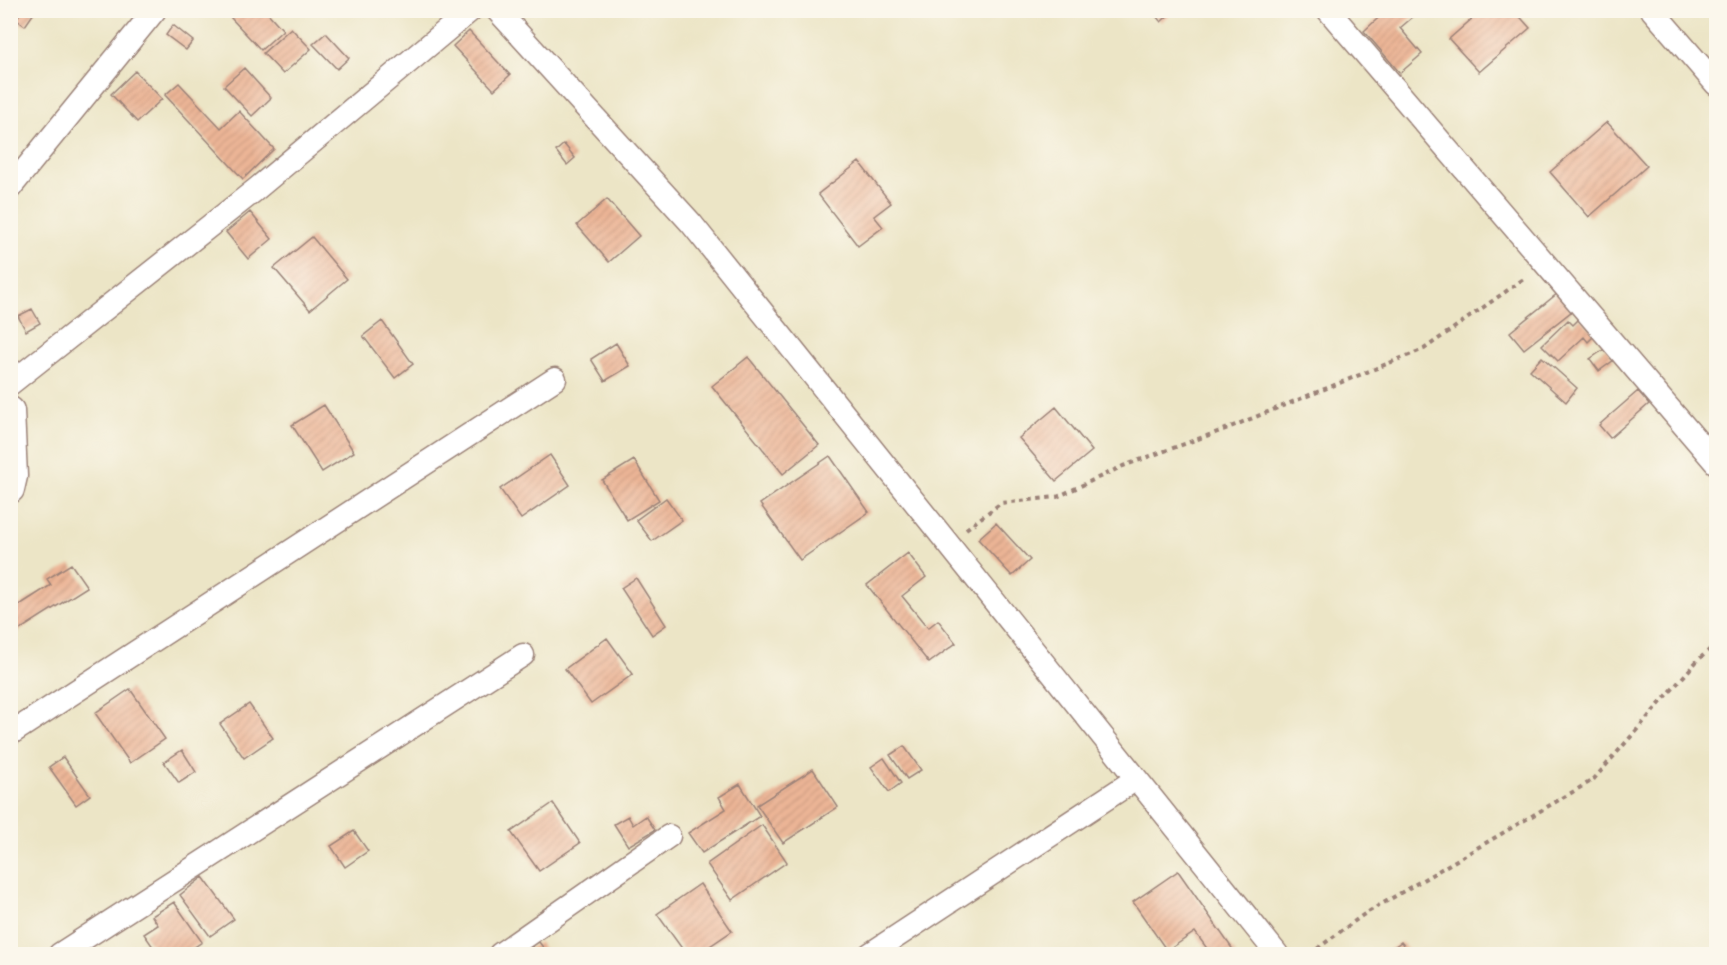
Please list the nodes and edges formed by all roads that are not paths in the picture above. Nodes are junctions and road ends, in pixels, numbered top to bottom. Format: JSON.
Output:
{"nodes":[{"id":1,"x":155,"y":10,"type":"edge"},
{"id":2,"x":471,"y":10,"type":"edge"},
{"id":3,"x":497,"y":10,"type":"edge"},
{"id":4,"x":1328,"y":10,"type":"edge"},
{"id":5,"x":1652,"y":10,"type":"edge"},
{"id":6,"x":1716,"y":84,"type":"edge"},
{"id":7,"x":10,"y":188,"type":"edge"},
{"id":8,"x":555,"y":379,"type":"dead end"},
{"id":9,"x":10,"y":384,"type":"edge"},
{"id":10,"x":10,"y":411,"type":"edge"},
{"id":11,"x":1716,"y":463,"type":"edge"},
{"id":12,"x":10,"y":489,"type":"edge"},
{"id":13,"x":524,"y":655,"type":"dead end"},
{"id":14,"x":10,"y":734,"type":"edge"},
{"id":15,"x":1136,"y":779,"type":"junction"},
{"id":16,"x":669,"y":836,"type":"dead end"},
{"id":17,"x":60,"y":954,"type":"edge"},
{"id":18,"x":500,"y":954,"type":"edge"},
{"id":19,"x":870,"y":954,"type":"edge"},
{"id":20,"x":1277,"y":954,"type":"edge"}],
"edges":[{"from":1,"to":7,"type":"street"},
{"from":2,"to":9,"type":"street"},
{"from":3,"to":15,"type":"street"},
{"from":4,"to":11,"type":"street"},
{"from":5,"to":6,"type":"street"},
{"from":8,"to":14,"type":"street"},
{"from":10,"to":12,"type":"street"},
{"from":13,"to":17,"type":"street"},
{"from":15,"to":19,"type":"street"},
{"from":15,"to":20,"type":"street"},
{"from":16,"to":18,"type":"street"}]}
